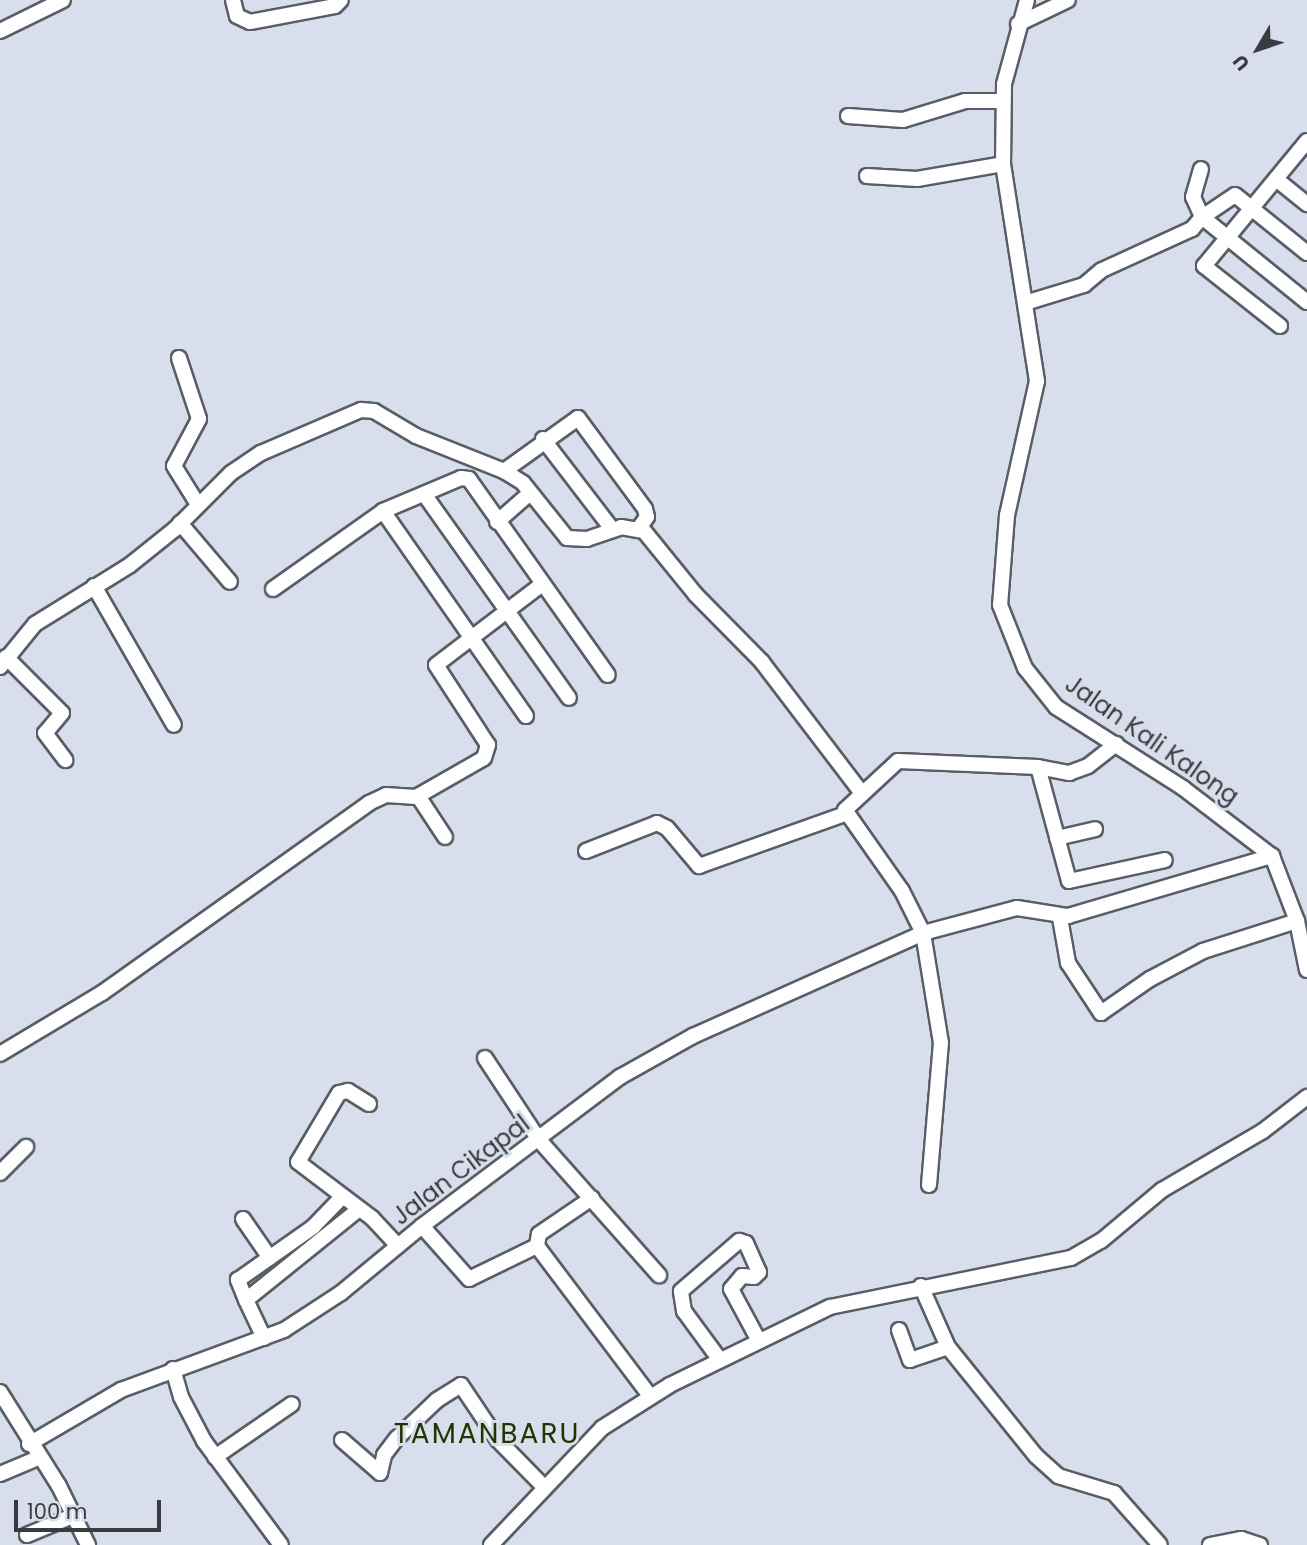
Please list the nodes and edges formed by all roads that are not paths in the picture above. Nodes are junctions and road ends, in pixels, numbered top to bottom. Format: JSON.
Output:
{"nodes":[{"id":1,"x":63,"y":0,"type":"edge"},
{"id":2,"x":233,"y":0,"type":"edge"},
{"id":3,"x":341,"y":0,"type":"edge"},
{"id":4,"x":1027,"y":0,"type":"edge"},
{"id":5,"x":1069,"y":0,"type":"edge"},
{"id":6,"x":284,"y":6,"type":"edge"},
{"id":7,"x":1018,"y":24,"type":"junction"},
{"id":8,"x":0,"y":31,"type":"edge"},
{"id":9,"x":1003,"y":101,"type":"junction"},
{"id":10,"x":848,"y":116,"type":"dead end"},
{"id":11,"x":1305,"y":149,"type":"edge"},
{"id":12,"x":1003,"y":164,"type":"junction"},
{"id":13,"x":1201,"y":169,"type":"dead end"},
{"id":14,"x":867,"y":176,"type":"dead end"},
{"id":15,"x":1276,"y":179,"type":"junction"},
{"id":16,"x":1307,"y":204,"type":"edge"},
{"id":17,"x":1251,"y":208,"type":"junction"},
{"id":18,"x":1202,"y":217,"type":"junction"},
{"id":19,"x":1226,"y":238,"type":"junction"},
{"id":20,"x":1307,"y":253,"type":"edge"},
{"id":21,"x":1307,"y":302,"type":"edge"},
{"id":22,"x":1025,"y":303,"type":"junction"},
{"id":23,"x":1280,"y":326,"type":"dead end"},
{"id":24,"x":179,"y":359,"type":"dead end"},
{"id":25,"x":542,"y":439,"type":"junction"},
{"id":26,"x":499,"y":469,"type":"junction"},
{"id":27,"x":530,"y":493,"type":"junction"},
{"id":28,"x":424,"y":494,"type":"junction"},
{"id":29,"x":197,"y":503,"type":"junction"},
{"id":30,"x":383,"y":511,"type":"junction"},
{"id":31,"x":497,"y":522,"type":"junction"},
{"id":32,"x":180,"y":523,"type":"junction"},
{"id":33,"x":639,"y":528,"type":"junction"},
{"id":34,"x":612,"y":529,"type":"junction"},
{"id":35,"x":230,"y":582,"type":"dead end"},
{"id":36,"x":541,"y":585,"type":"junction"},
{"id":37,"x":94,"y":586,"type":"junction"},
{"id":38,"x":273,"y":589,"type":"dead end"},
{"id":39,"x":506,"y":610,"type":"junction"},
{"id":40,"x":470,"y":637,"type":"junction"},
{"id":41,"x":3,"y":662,"type":"edge"},
{"id":42,"x":608,"y":675,"type":"dead end"},
{"id":43,"x":569,"y":698,"type":"dead end"},
{"id":44,"x":526,"y":716,"type":"dead end"},
{"id":45,"x":174,"y":724,"type":"dead end"},
{"id":46,"x":1116,"y":744,"type":"junction"},
{"id":47,"x":65,"y":760,"type":"dead end"},
{"id":48,"x":1038,"y":767,"type":"junction"},
{"id":49,"x":862,"y":792,"type":"junction"},
{"id":50,"x":418,"y":796,"type":"junction"},
{"id":51,"x":845,"y":814,"type":"junction"},
{"id":52,"x":1095,"y":829,"type":"dead end"},
{"id":53,"x":445,"y":837,"type":"dead end"},
{"id":54,"x":1057,"y":838,"type":"junction"},
{"id":55,"x":586,"y":851,"type":"dead end"},
{"id":56,"x":1272,"y":856,"type":"junction"},
{"id":57,"x":1166,"y":860,"type":"dead end"},
{"id":58,"x":1060,"y":918,"type":"junction"},
{"id":59,"x":1297,"y":921,"type":"junction"},
{"id":60,"x":923,"y":933,"type":"junction"},
{"id":61,"x":1307,"y":970,"type":"edge"},
{"id":62,"x":0,"y":1054,"type":"edge"},
{"id":63,"x":485,"y":1058,"type":"dead end"},
{"id":64,"x":1307,"y":1097,"type":"edge"},
{"id":65,"x":369,"y":1104,"type":"dead end"},
{"id":66,"x":539,"y":1140,"type":"junction"},
{"id":67,"x":26,"y":1147,"type":"dead end"},
{"id":68,"x":0,"y":1173,"type":"edge"},
{"id":69,"x":929,"y":1185,"type":"dead end"},
{"id":70,"x":342,"y":1197,"type":"junction"},
{"id":71,"x":592,"y":1198,"type":"junction"},
{"id":72,"x":359,"y":1209,"type":"junction"},
{"id":73,"x":243,"y":1219,"type":"dead end"},
{"id":74,"x":422,"y":1226,"type":"junction"},
{"id":75,"x":398,"y":1246,"type":"junction"},
{"id":76,"x":537,"y":1246,"type":"junction"},
{"id":77,"x":270,"y":1258,"type":"junction"},
{"id":78,"x":659,"y":1275,"type":"dead end"},
{"id":79,"x":921,"y":1286,"type":"junction"},
{"id":80,"x":246,"y":1300,"type":"junction"},
{"id":81,"x":898,"y":1330,"type":"dead end"},
{"id":82,"x":264,"y":1338,"type":"junction"},
{"id":83,"x":759,"y":1341,"type":"junction"},
{"id":84,"x":948,"y":1347,"type":"junction"},
{"id":85,"x":719,"y":1360,"type":"junction"},
{"id":86,"x":173,"y":1368,"type":"junction"},
{"id":87,"x":0,"y":1392,"type":"edge"},
{"id":88,"x":650,"y":1396,"type":"junction"},
{"id":89,"x":292,"y":1404,"type":"dead end"},
{"id":90,"x":342,"y":1440,"type":"dead end"},
{"id":91,"x":29,"y":1444,"type":"junction"},
{"id":92,"x":215,"y":1457,"type":"junction"},
{"id":93,"x":38,"y":1458,"type":"junction"},
{"id":94,"x":0,"y":1474,"type":"edge"},
{"id":95,"x":545,"y":1488,"type":"junction"},
{"id":96,"x":75,"y":1515,"type":"junction"},
{"id":97,"x":27,"y":1535,"type":"dead end"},
{"id":98,"x":88,"y":1545,"type":"edge"},
{"id":99,"x":281,"y":1545,"type":"edge"},
{"id":100,"x":491,"y":1545,"type":"edge"},
{"id":101,"x":1160,"y":1545,"type":"edge"},
{"id":102,"x":1210,"y":1545,"type":"edge"},
{"id":103,"x":1260,"y":1545,"type":"edge"}],
"edges":[{"from":1,"to":8,"type":"street"},
{"from":2,"to":6,"type":"street"},
{"from":3,"to":6,"type":"street"},
{"from":4,"to":7,"type":"street","name":"Jalan Kali Kalong"},
{"from":5,"to":7,"type":"street"},
{"from":7,"to":9,"type":"street","name":"Jalan Kali Kalong"},
{"from":9,"to":10,"type":"street"},
{"from":9,"to":12,"type":"street","name":"Jalan Kali Kalong"},
{"from":11,"to":15,"type":"street"},
{"from":12,"to":14,"type":"street"},
{"from":12,"to":22,"type":"street","name":"Jalan Kali Kalong"},
{"from":13,"to":18,"type":"street"},
{"from":15,"to":16,"type":"street"},
{"from":15,"to":17,"type":"street"},
{"from":17,"to":18,"type":"street"},
{"from":17,"to":19,"type":"street"},
{"from":17,"to":20,"type":"street"},
{"from":18,"to":19,"type":"street"},
{"from":18,"to":22,"type":"street"},
{"from":19,"to":21,"type":"street"},
{"from":19,"to":23,"type":"street"},
{"from":22,"to":46,"type":"street","name":"Jalan Kali Kalong"},
{"from":24,"to":29,"type":"street"},
{"from":25,"to":26,"type":"street"},
{"from":25,"to":33,"type":"street"},
{"from":25,"to":34,"type":"street"},
{"from":26,"to":27,"type":"street"},
{"from":26,"to":29,"type":"street"},
{"from":27,"to":31,"type":"street"},
{"from":27,"to":34,"type":"street"},
{"from":28,"to":30,"type":"street"},
{"from":28,"to":31,"type":"street"},
{"from":28,"to":39,"type":"street"},
{"from":29,"to":32,"type":"street"},
{"from":30,"to":38,"type":"street"},
{"from":30,"to":40,"type":"street"},
{"from":31,"to":36,"type":"street"},
{"from":32,"to":35,"type":"street"},
{"from":32,"to":37,"type":"street"},
{"from":33,"to":34,"type":"street"},
{"from":33,"to":49,"type":"street"},
{"from":36,"to":39,"type":"street"},
{"from":36,"to":42,"type":"street"},
{"from":37,"to":41,"type":"street"},
{"from":37,"to":45,"type":"street"},
{"from":39,"to":40,"type":"street"},
{"from":39,"to":43,"type":"street"},
{"from":40,"to":44,"type":"street"},
{"from":40,"to":50,"type":"street"},
{"from":41,"to":47,"type":"street"},
{"from":46,"to":48,"type":"street"},
{"from":46,"to":56,"type":"street","name":"Jalan Kali Kalong"},
{"from":48,"to":49,"type":"street"},
{"from":48,"to":54,"type":"street"},
{"from":49,"to":51,"type":"street"},
{"from":50,"to":53,"type":"street"},
{"from":50,"to":62,"type":"street"},
{"from":51,"to":55,"type":"street"},
{"from":51,"to":60,"type":"street"},
{"from":52,"to":54,"type":"street"},
{"from":54,"to":57,"type":"street"},
{"from":56,"to":58,"type":"street"},
{"from":56,"to":59,"type":"street","name":"Jalan Kali Kalong"},
{"from":58,"to":59,"type":"street"},
{"from":58,"to":60,"type":"street","name":"Jalan Cikapal"},
{"from":59,"to":61,"type":"street","name":"Jalan Kali Kalong"},
{"from":60,"to":66,"type":"street","name":"Jalan Cikapal"},
{"from":60,"to":69,"type":"street"},
{"from":63,"to":66,"type":"street"},
{"from":64,"to":79,"type":"street"},
{"from":65,"to":70,"type":"street"},
{"from":66,"to":71,"type":"street"},
{"from":66,"to":74,"type":"street","name":"Jalan Cikapal"},
{"from":67,"to":68,"type":"street"},
{"from":70,"to":72,"type":"street"},
{"from":70,"to":77,"type":"street"},
{"from":71,"to":76,"type":"street"},
{"from":71,"to":78,"type":"street"},
{"from":72,"to":75,"type":"street"},
{"from":72,"to":80,"type":"street"},
{"from":73,"to":77,"type":"street"},
{"from":74,"to":75,"type":"street","name":"Jalan Cikapal"},
{"from":74,"to":76,"type":"street"},
{"from":75,"to":82,"type":"street","name":"Jalan Cikapal"},
{"from":76,"to":88,"type":"street"},
{"from":77,"to":80,"type":"street"},
{"from":79,"to":83,"type":"street"},
{"from":79,"to":84,"type":"street"},
{"from":80,"to":82,"type":"street"},
{"from":81,"to":84,"type":"street"},
{"from":82,"to":86,"type":"street","name":"Jalan Cikapal"},
{"from":83,"to":85,"type":"street"},
{"from":83,"to":85,"type":"street"},
{"from":84,"to":101,"type":"street"},
{"from":85,"to":88,"type":"street"},
{"from":86,"to":91,"type":"street","name":"Jalan Cikapal"},
{"from":86,"to":92,"type":"street"},
{"from":87,"to":91,"type":"street"},
{"from":88,"to":95,"type":"street"},
{"from":89,"to":92,"type":"street"},
{"from":90,"to":95,"type":"street"},
{"from":91,"to":93,"type":"street"},
{"from":92,"to":99,"type":"street"},
{"from":93,"to":94,"type":"street"},
{"from":93,"to":96,"type":"street"},
{"from":95,"to":100,"type":"street"},
{"from":96,"to":97,"type":"street"},
{"from":96,"to":98,"type":"street"},
{"from":102,"to":103,"type":"street"}]}
